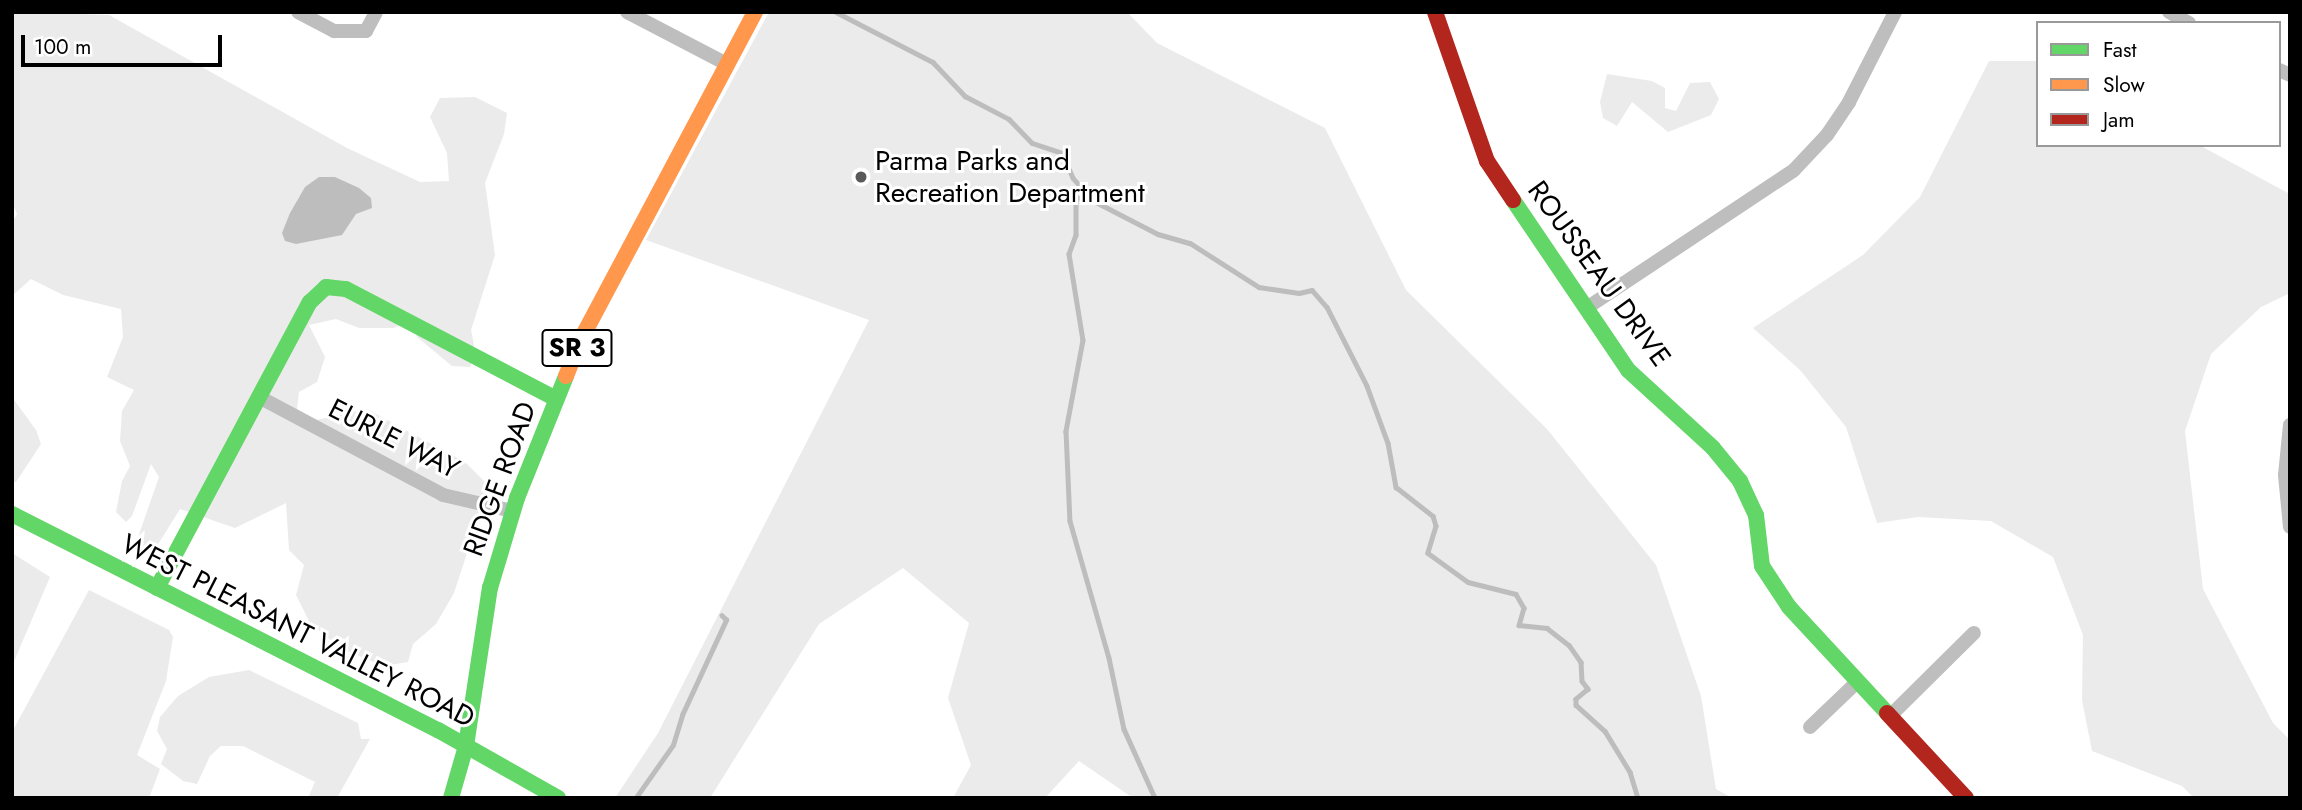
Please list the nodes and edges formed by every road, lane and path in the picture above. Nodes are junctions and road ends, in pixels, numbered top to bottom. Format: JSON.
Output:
{"nodes":[{"id":1,"x":298,"y":12,"type":"edge"},
{"id":2,"x":376,"y":12,"type":"edge"},
{"id":3,"x":626,"y":12,"type":"edge"},
{"id":4,"x":755,"y":12,"type":"edge"},
{"id":5,"x":1895,"y":12,"type":"edge"},
{"id":6,"x":2169,"y":12,"type":"edge"},
{"id":7,"x":1442,"y":14,"type":"edge"},
{"id":8,"x":2185,"y":21,"type":"edge"},
{"id":9,"x":727,"y":64,"type":"junction"},
{"id":10,"x":1588,"y":307,"type":"junction"},
{"id":11,"x":259,"y":397,"type":"junction"},
{"id":12,"x":556,"y":399,"type":"junction"},
{"id":13,"x":2290,"y":425,"type":"edge"},
{"id":14,"x":513,"y":511,"type":"junction"},
{"id":15,"x":12,"y":514,"type":"edge"},
{"id":16,"x":2290,"y":527,"type":"edge"},
{"id":17,"x":157,"y":588,"type":"junction"},
{"id":18,"x":1974,"y":633,"type":"dead end"},
{"id":19,"x":1856,"y":683,"type":"junction"},
{"id":20,"x":1890,"y":716,"type":"junction"},
{"id":21,"x":1810,"y":727,"type":"dead end"},
{"id":22,"x":466,"y":746,"type":"junction"},
{"id":23,"x":451,"y":798,"type":"edge"},
{"id":24,"x":558,"y":798,"type":"edge"},
{"id":25,"x":1966,"y":798,"type":"edge"}],
"edges":[{"from":1,"to":2,"type":"street"},
{"from":3,"to":9,"type":"street"},
{"from":4,"to":9,"type":"street","name":"RIDGE ROAD","number":"SR 3"},
{"from":5,"to":10,"type":"street"},
{"from":6,"to":8,"type":"street"},
{"from":7,"to":10,"type":"street","name":"ROUSSEAU DRIVE"},
{"from":9,"to":12,"type":"street","name":"RIDGE ROAD","number":"SR 3"},
{"from":10,"to":19,"type":"street","name":"ROUSSEAU DRIVE"},
{"from":11,"to":12,"type":"street"},
{"from":11,"to":14,"type":"street","name":"EURLE WAY"},
{"from":11,"to":17,"type":"street"},
{"from":12,"to":14,"type":"street","name":"RIDGE ROAD","number":"SR 3"},
{"from":13,"to":16,"type":"street"},
{"from":14,"to":22,"type":"street","name":"RIDGE ROAD","number":"SR 3"},
{"from":15,"to":17,"type":"street","name":"WEST PLEASANT VALLEY ROAD"},
{"from":17,"to":22,"type":"street","name":"WEST PLEASANT VALLEY ROAD"},
{"from":18,"to":20,"type":"street"},
{"from":19,"to":20,"type":"street","name":"ROUSSEAU DRIVE"},
{"from":19,"to":21,"type":"street"},
{"from":20,"to":25,"type":"street","name":"ROUSSEAU DRIVE"},
{"from":22,"to":23,"type":"street","name":"RIDGE ROAD","number":"SR 3"},
{"from":22,"to":24,"type":"street","name":"WEST PLEASANT VALLEY ROAD"}]}
